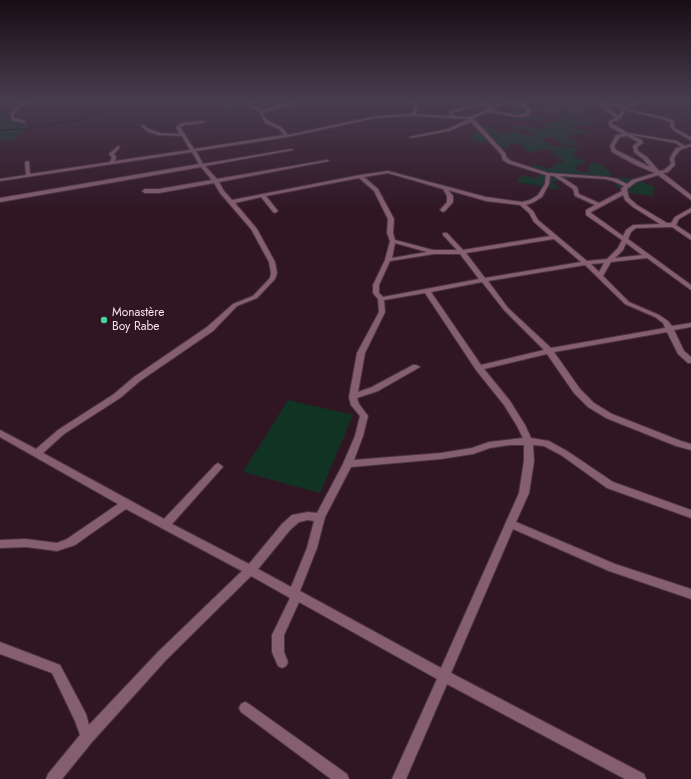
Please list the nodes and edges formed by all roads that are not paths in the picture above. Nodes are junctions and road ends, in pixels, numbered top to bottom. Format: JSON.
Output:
{"nodes":[{"id":1,"x":184,"y":136,"type":"edge"},
{"id":2,"x":285,"y":136,"type":"edge"},
{"id":3,"x":415,"y":136,"type":"edge"},
{"id":4,"x":487,"y":136,"type":"edge"},
{"id":5,"x":618,"y":136,"type":"edge"},
{"id":6,"x":632,"y":136,"type":"edge"},
{"id":7,"x":642,"y":136,"type":"edge"},
{"id":8,"x":411,"y":137,"type":"dead end"},
{"id":9,"x":691,"y":145,"type":"edge"},
{"id":10,"x":118,"y":147,"type":"dead end"},
{"id":11,"x":684,"y":147,"type":"junction"},
{"id":12,"x":193,"y":150,"type":"junction"},
{"id":13,"x":291,"y":150,"type":"dead end"},
{"id":14,"x":328,"y":161,"type":"dead end"},
{"id":15,"x":27,"y":162,"type":"dead end"},
{"id":16,"x":112,"y":162,"type":"junction"},
{"id":17,"x":202,"y":165,"type":"junction"},
{"id":18,"x":657,"y":172,"type":"junction"},
{"id":19,"x":551,"y":174,"type":"junction"},
{"id":20,"x":28,"y":175,"type":"junction"},
{"id":21,"x":360,"y":176,"type":"junction"},
{"id":22,"x":0,"y":180,"type":"edge"},
{"id":23,"x":216,"y":181,"type":"junction"},
{"id":24,"x":627,"y":186,"type":"junction"},
{"id":25,"x":445,"y":189,"type":"junction"},
{"id":26,"x":145,"y":191,"type":"dead end"},
{"id":27,"x":624,"y":192,"type":"junction"},
{"id":28,"x":263,"y":196,"type":"junction"},
{"id":29,"x":691,"y":198,"type":"edge"},
{"id":30,"x":0,"y":200,"type":"edge"},
{"id":31,"x":231,"y":202,"type":"junction"},
{"id":32,"x":522,"y":204,"type":"junction"},
{"id":33,"x":600,"y":205,"type":"junction"},
{"id":34,"x":443,"y":210,"type":"dead end"},
{"id":35,"x":691,"y":210,"type":"edge"},
{"id":36,"x":275,"y":211,"type":"dead end"},
{"id":37,"x":666,"y":224,"type":"junction"},
{"id":38,"x":673,"y":225,"type":"junction"},
{"id":39,"x":445,"y":234,"type":"dead end"},
{"id":40,"x":554,"y":237,"type":"junction"},
{"id":41,"x":691,"y":238,"type":"edge"},
{"id":42,"x":626,"y":240,"type":"junction"},
{"id":43,"x":393,"y":241,"type":"junction"},
{"id":44,"x":439,"y":252,"type":"junction"},
{"id":45,"x":462,"y":252,"type":"junction"},
{"id":46,"x":648,"y":256,"type":"junction"},
{"id":47,"x":388,"y":260,"type":"junction"},
{"id":48,"x":609,"y":260,"type":"junction"},
{"id":49,"x":586,"y":263,"type":"junction"},
{"id":50,"x":600,"y":277,"type":"junction"},
{"id":51,"x":483,"y":280,"type":"junction"},
{"id":52,"x":691,"y":288,"type":"edge"},
{"id":53,"x":427,"y":291,"type":"junction"},
{"id":54,"x":381,"y":299,"type":"junction"},
{"id":55,"x":691,"y":325,"type":"edge"},
{"id":56,"x":669,"y":330,"type":"junction"},
{"id":57,"x":549,"y":351,"type":"junction"},
{"id":58,"x":691,"y":361,"type":"edge"},
{"id":59,"x":416,"y":367,"type":"dead end"},
{"id":60,"x":479,"y":368,"type":"junction"},
{"id":61,"x":353,"y":398,"type":"junction"},
{"id":62,"x":0,"y":433,"type":"edge"},
{"id":63,"x":528,"y":441,"type":"junction"},
{"id":64,"x":691,"y":447,"type":"edge"},
{"id":65,"x":37,"y":454,"type":"junction"},
{"id":66,"x":348,"y":464,"type":"junction"},
{"id":67,"x":218,"y":467,"type":"dead end"},
{"id":68,"x":125,"y":504,"type":"junction"},
{"id":69,"x":691,"y":514,"type":"edge"},
{"id":70,"x":320,"y":517,"type":"junction"},
{"id":71,"x":511,"y":524,"type":"junction"},
{"id":72,"x":165,"y":525,"type":"junction"},
{"id":73,"x":0,"y":544,"type":"edge"},
{"id":74,"x":250,"y":570,"type":"junction"},
{"id":75,"x":691,"y":594,"type":"edge"},
{"id":76,"x":295,"y":595,"type":"junction"},
{"id":77,"x":0,"y":648,"type":"edge"},
{"id":78,"x":282,"y":662,"type":"dead end"},
{"id":79,"x":444,"y":676,"type":"junction"},
{"id":80,"x":245,"y":708,"type":"dead end"},
{"id":81,"x":87,"y":737,"type":"junction"},
{"id":82,"x":53,"y":779,"type":"edge"},
{"id":83,"x":342,"y":779,"type":"edge"},
{"id":84,"x":399,"y":779,"type":"edge"},
{"id":85,"x":639,"y":779,"type":"edge"}],
"edges":[{"from":1,"to":12,"type":"street"},
{"from":2,"to":12,"type":"street"},
{"from":3,"to":8,"type":"street"},
{"from":4,"to":19,"type":"street"},
{"from":5,"to":18,"type":"street"},
{"from":6,"to":18,"type":"street"},
{"from":7,"to":11,"type":"street"},
{"from":9,"to":11,"type":"street"},
{"from":10,"to":16,"type":"street"},
{"from":11,"to":18,"type":"street"},
{"from":12,"to":16,"type":"street"},
{"from":12,"to":17,"type":"street"},
{"from":13,"to":17,"type":"street"},
{"from":14,"to":23,"type":"street"},
{"from":15,"to":20,"type":"street"},
{"from":16,"to":20,"type":"street"},
{"from":17,"to":23,"type":"street"},
{"from":17,"to":30,"type":"street"},
{"from":18,"to":24,"type":"street"},
{"from":18,"to":29,"type":"street"},
{"from":19,"to":24,"type":"street"},
{"from":19,"to":32,"type":"street"},
{"from":19,"to":33,"type":"street"},
{"from":20,"to":22,"type":"street"},
{"from":21,"to":25,"type":"street"},
{"from":21,"to":28,"type":"street"},
{"from":21,"to":43,"type":"street"},
{"from":23,"to":26,"type":"street"},
{"from":23,"to":31,"type":"street"},
{"from":24,"to":27,"type":"street"},
{"from":25,"to":32,"type":"street"},
{"from":25,"to":34,"type":"street"},
{"from":27,"to":33,"type":"street"},
{"from":27,"to":37,"type":"street"},
{"from":28,"to":31,"type":"street"},
{"from":28,"to":36,"type":"street"},
{"from":31,"to":65,"type":"street"},
{"from":32,"to":40,"type":"street"},
{"from":33,"to":42,"type":"street"},
{"from":35,"to":38,"type":"street"},
{"from":37,"to":38,"type":"street"},
{"from":37,"to":42,"type":"street"},
{"from":38,"to":41,"type":"street"},
{"from":39,"to":45,"type":"street"},
{"from":40,"to":45,"type":"street"},
{"from":40,"to":49,"type":"street"},
{"from":42,"to":46,"type":"street"},
{"from":42,"to":48,"type":"street"},
{"from":43,"to":44,"type":"street"},
{"from":43,"to":47,"type":"street"},
{"from":44,"to":45,"type":"street"},
{"from":44,"to":47,"type":"street"},
{"from":45,"to":51,"type":"street"},
{"from":46,"to":48,"type":"street"},
{"from":46,"to":52,"type":"street"},
{"from":47,"to":54,"type":"street"},
{"from":48,"to":49,"type":"street"},
{"from":48,"to":50,"type":"street"},
{"from":49,"to":50,"type":"street"},
{"from":49,"to":51,"type":"street"},
{"from":50,"to":56,"type":"street"},
{"from":51,"to":53,"type":"street"},
{"from":51,"to":57,"type":"street"},
{"from":53,"to":54,"type":"street"},
{"from":53,"to":60,"type":"street"},
{"from":54,"to":61,"type":"street"},
{"from":55,"to":56,"type":"street"},
{"from":56,"to":57,"type":"street"},
{"from":56,"to":58,"type":"street"},
{"from":57,"to":60,"type":"street"},
{"from":57,"to":64,"type":"street"},
{"from":59,"to":61,"type":"street"},
{"from":60,"to":63,"type":"street"},
{"from":61,"to":66,"type":"street"},
{"from":62,"to":65,"type":"street"},
{"from":63,"to":66,"type":"street"},
{"from":63,"to":69,"type":"street"},
{"from":63,"to":71,"type":"street"},
{"from":65,"to":68,"type":"street"},
{"from":66,"to":70,"type":"street"},
{"from":67,"to":72,"type":"street"},
{"from":68,"to":72,"type":"street"},
{"from":68,"to":73,"type":"street"},
{"from":70,"to":74,"type":"street"},
{"from":70,"to":76,"type":"street"},
{"from":71,"to":75,"type":"street"},
{"from":71,"to":79,"type":"street"},
{"from":72,"to":74,"type":"street"},
{"from":74,"to":76,"type":"street"},
{"from":74,"to":81,"type":"street"},
{"from":76,"to":78,"type":"street"},
{"from":76,"to":79,"type":"street"},
{"from":77,"to":81,"type":"street"},
{"from":79,"to":84,"type":"street"},
{"from":79,"to":85,"type":"street"},
{"from":80,"to":83,"type":"street"},
{"from":81,"to":82,"type":"street"}]}
